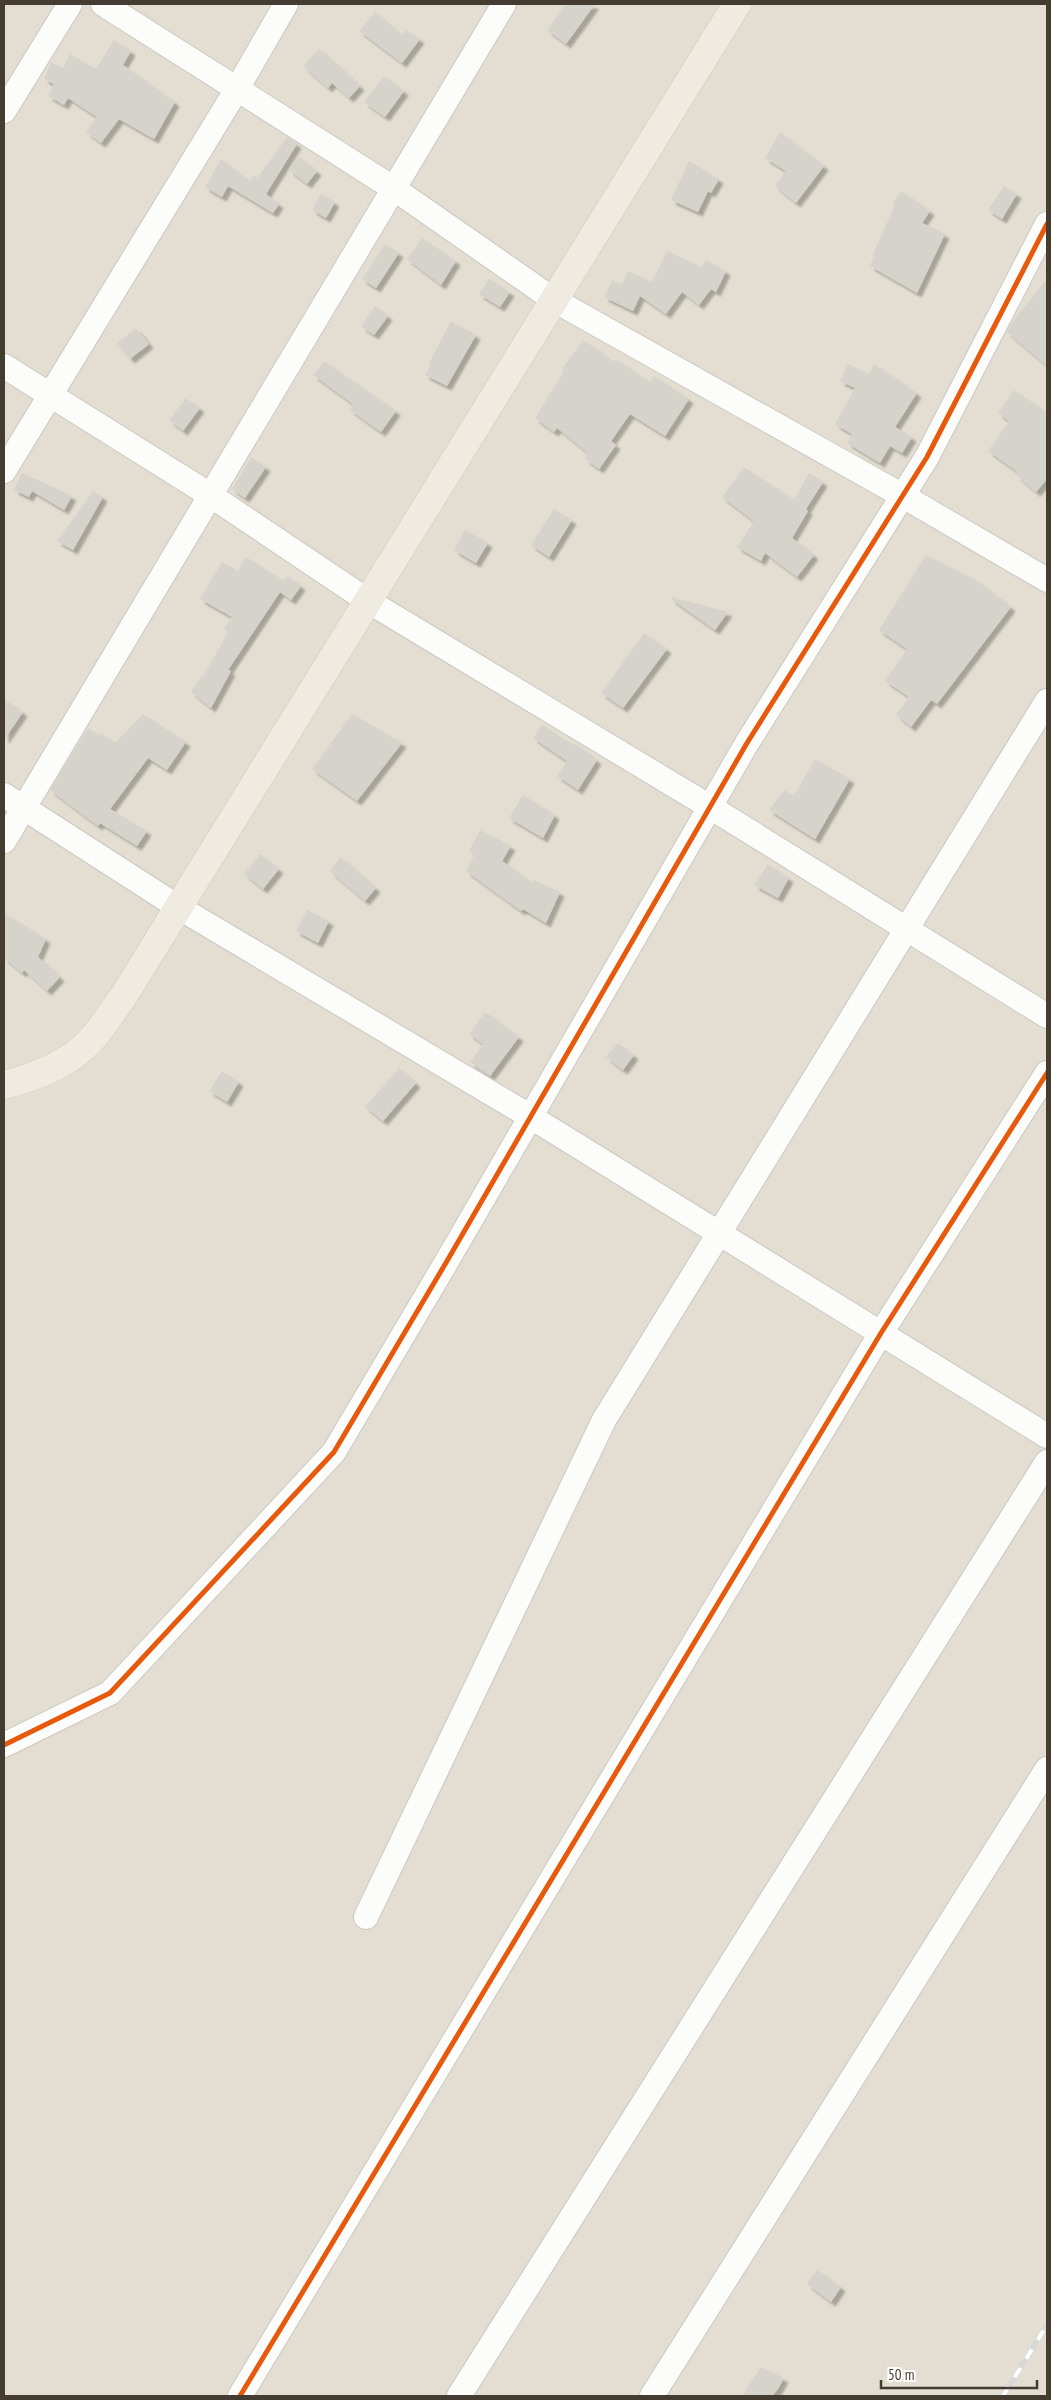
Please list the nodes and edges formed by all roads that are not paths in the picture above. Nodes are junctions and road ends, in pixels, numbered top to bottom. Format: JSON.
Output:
{"nodes":[{"id":1,"x":70,"y":4,"type":"edge"},
{"id":2,"x":103,"y":4,"type":"edge"},
{"id":3,"x":286,"y":4,"type":"edge"},
{"id":4,"x":504,"y":4,"type":"edge"},
{"id":5,"x":737,"y":4,"type":"edge"},
{"id":6,"x":238,"y":89,"type":"junction"},
{"id":7,"x":4,"y":111,"type":"edge"},
{"id":8,"x":393,"y":188,"type":"junction"},
{"id":9,"x":1047,"y":224,"type":"edge"},
{"id":10,"x":554,"y":300,"type":"junction"},
{"id":11,"x":4,"y":366,"type":"edge"},
{"id":12,"x":52,"y":396,"type":"junction"},
{"id":13,"x":4,"y":471,"type":"edge"},
{"id":14,"x":210,"y":495,"type":"junction"},
{"id":15,"x":903,"y":496,"type":"junction"},
{"id":16,"x":1047,"y":580,"type":"edge"},
{"id":17,"x":368,"y":601,"type":"junction"},
{"id":18,"x":1047,"y":701,"type":"edge"},
{"id":19,"x":4,"y":796,"type":"edge"},
{"id":20,"x":24,"y":808,"type":"junction"},
{"id":21,"x":710,"y":808,"type":"junction"},
{"id":22,"x":4,"y":841,"type":"edge"},
{"id":23,"x":178,"y":907,"type":"junction"},
{"id":24,"x":906,"y":929,"type":"junction"},
{"id":25,"x":1047,"y":1016,"type":"edge"},
{"id":26,"x":1047,"y":1073,"type":"edge"},
{"id":27,"x":4,"y":1085,"type":"edge"},
{"id":28,"x":531,"y":1117,"type":"junction"},
{"id":29,"x":720,"y":1233,"type":"junction"},
{"id":30,"x":881,"y":1333,"type":"junction"},
{"id":31,"x":1047,"y":1436,"type":"edge"},
{"id":32,"x":1047,"y":1462,"type":"edge"},
{"id":33,"x":4,"y":1745,"type":"edge"},
{"id":34,"x":1047,"y":1769,"type":"edge"},
{"id":35,"x":366,"y":1917,"type":"dead end"},
{"id":36,"x":240,"y":2396,"type":"edge"},
{"id":37,"x":459,"y":2396,"type":"edge"},
{"id":38,"x":652,"y":2396,"type":"edge"}],
"edges":[{"from":1,"to":7,"type":"street"},
{"from":2,"to":6,"type":"street"},
{"from":3,"to":6,"type":"street"},
{"from":4,"to":8,"type":"street"},
{"from":5,"to":10,"type":"main road"},
{"from":6,"to":8,"type":"street"},
{"from":6,"to":12,"type":"street"},
{"from":8,"to":10,"type":"street"},
{"from":8,"to":14,"type":"street"},
{"from":9,"to":15,"type":"street"},
{"from":10,"to":15,"type":"street"},
{"from":10,"to":17,"type":"main road"},
{"from":11,"to":12,"type":"street"},
{"from":12,"to":13,"type":"street"},
{"from":12,"to":14,"type":"street"},
{"from":14,"to":17,"type":"street"},
{"from":14,"to":20,"type":"street"},
{"from":15,"to":16,"type":"street"},
{"from":15,"to":21,"type":"street"},
{"from":17,"to":21,"type":"street"},
{"from":17,"to":23,"type":"main road"},
{"from":18,"to":24,"type":"street"},
{"from":19,"to":20,"type":"street"},
{"from":20,"to":22,"type":"street"},
{"from":20,"to":23,"type":"street"},
{"from":21,"to":24,"type":"street"},
{"from":21,"to":28,"type":"street"},
{"from":23,"to":27,"type":"main road"},
{"from":23,"to":28,"type":"street"},
{"from":24,"to":25,"type":"street"},
{"from":24,"to":29,"type":"street"},
{"from":26,"to":30,"type":"street"},
{"from":28,"to":29,"type":"street"},
{"from":28,"to":33,"type":"street"},
{"from":29,"to":30,"type":"street"},
{"from":29,"to":35,"type":"street"},
{"from":30,"to":31,"type":"street"},
{"from":30,"to":36,"type":"street"},
{"from":32,"to":37,"type":"street"},
{"from":34,"to":38,"type":"street"}]}
